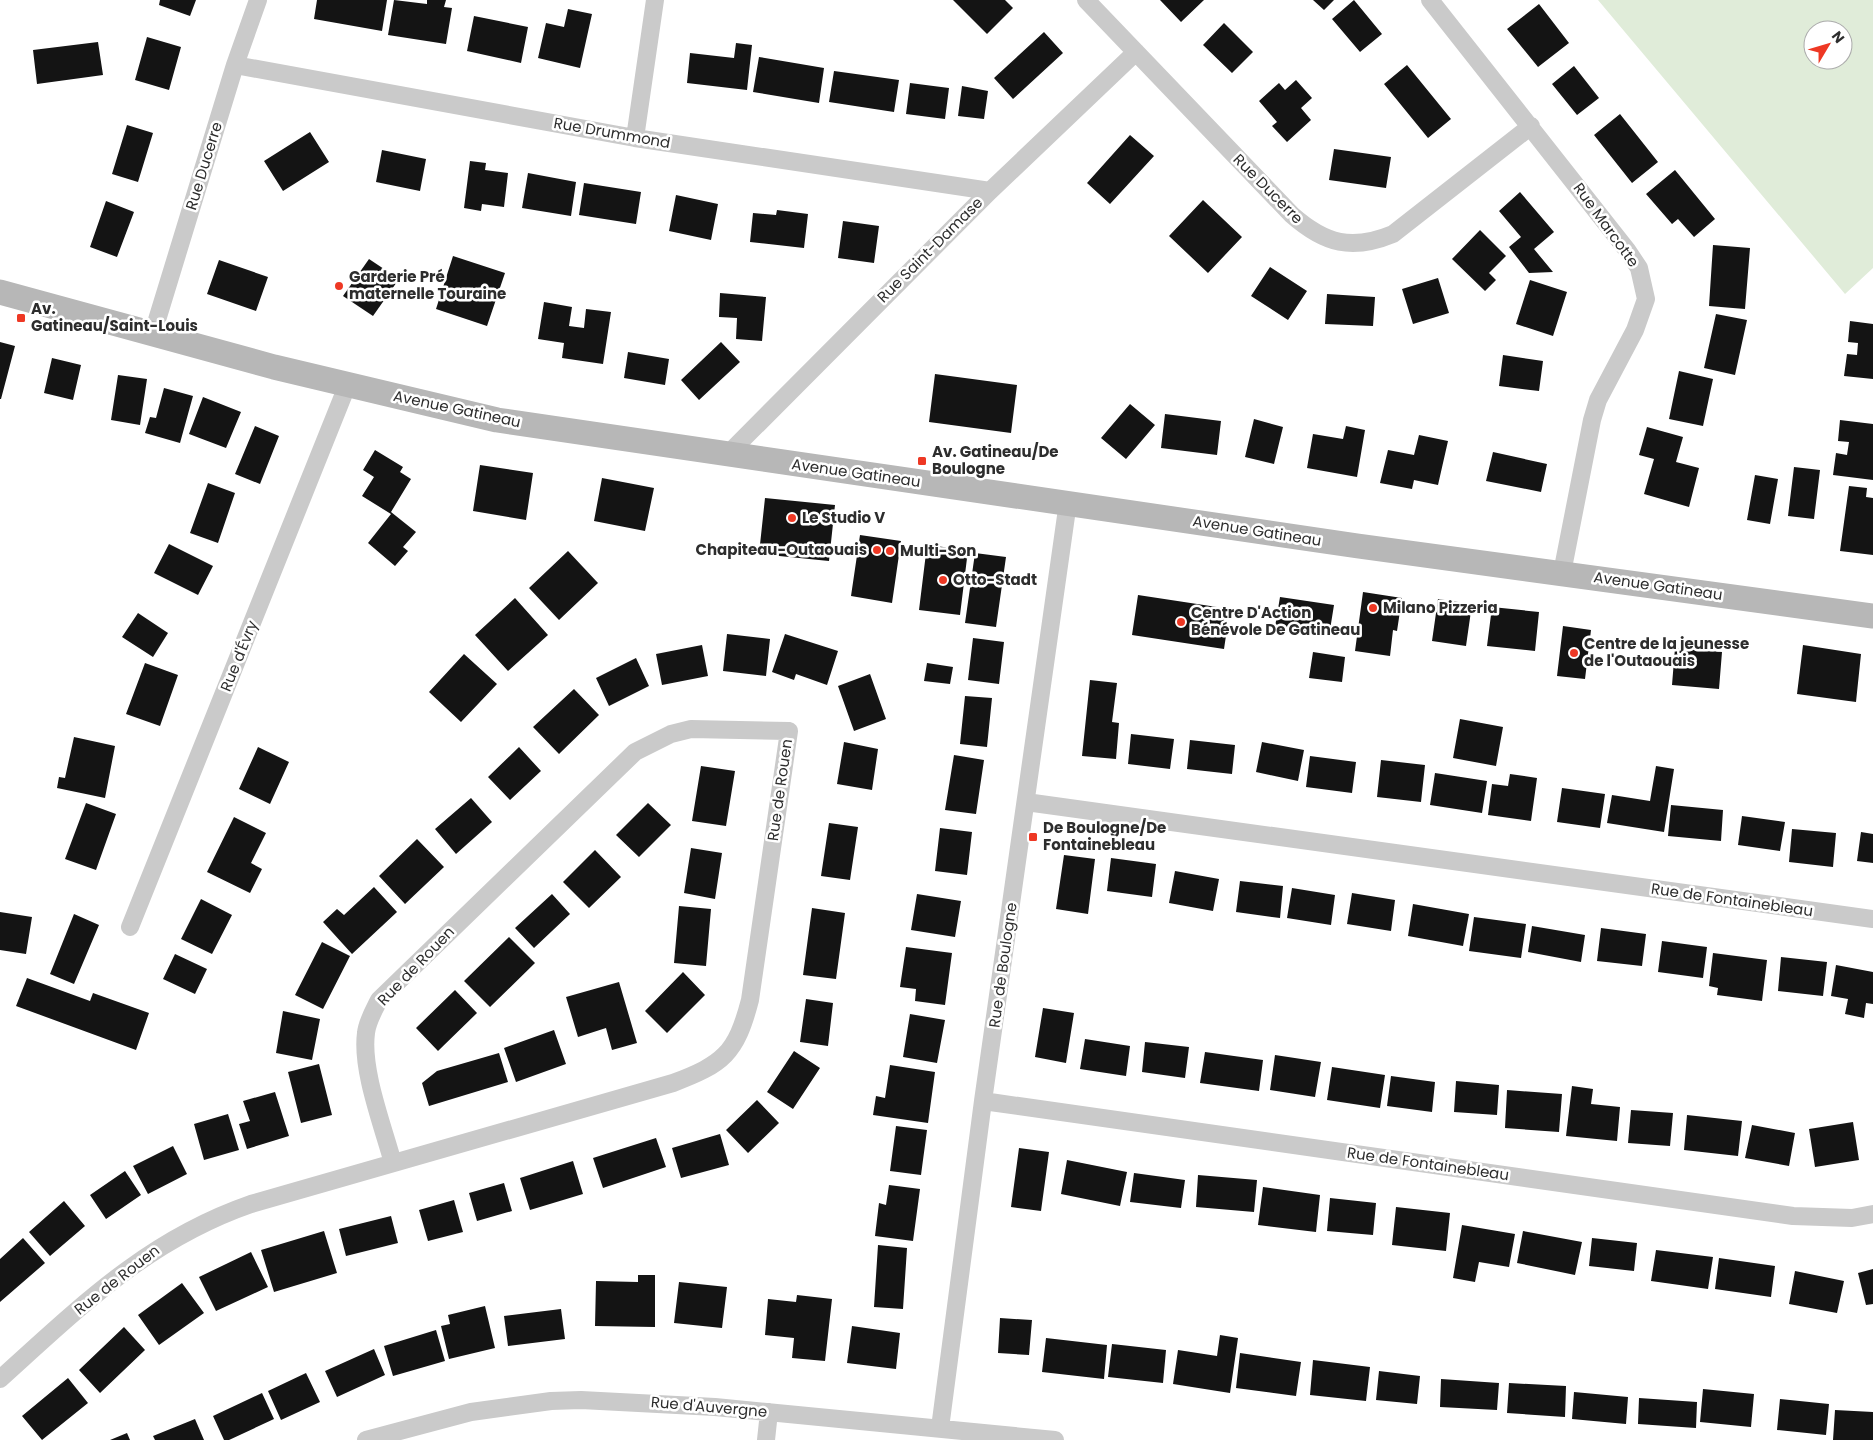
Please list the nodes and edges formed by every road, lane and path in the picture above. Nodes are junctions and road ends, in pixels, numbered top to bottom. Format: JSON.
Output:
{"nodes":[{"id":1,"x":258,"y":0,"type":"edge"},
{"id":2,"x":654,"y":0,"type":"edge"},
{"id":3,"x":1086,"y":0,"type":"edge"},
{"id":4,"x":1430,"y":0,"type":"edge"},
{"id":5,"x":1136,"y":52,"type":"junction"},
{"id":6,"x":236,"y":65,"type":"junction"},
{"id":7,"x":1531,"y":126,"type":"junction"},
{"id":8,"x":635,"y":138,"type":"junction"},
{"id":9,"x":990,"y":190,"type":"junction"},
{"id":10,"x":0,"y":292,"type":"edge"},
{"id":11,"x":153,"y":333,"type":"junction"},
{"id":12,"x":347,"y":386,"type":"junction"},
{"id":13,"x":729,"y":453,"type":"junction"},
{"id":14,"x":1068,"y":502,"type":"junction"},
{"id":15,"x":1562,"y":572,"type":"junction"},
{"id":16,"x":1873,"y":616,"type":"edge"},
{"id":17,"x":1026,"y":802,"type":"junction"},
{"id":18,"x":1873,"y":919,"type":"edge"},
{"id":19,"x":130,"y":927,"type":"dead end"},
{"id":20,"x":983,"y":1101,"type":"junction"},
{"id":21,"x":393,"y":1163,"type":"junction"},
{"id":22,"x":1873,"y":1214,"type":"edge"},
{"id":23,"x":0,"y":1379,"type":"edge"},
{"id":24,"x":769,"y":1412,"type":"junction"},
{"id":25,"x":940,"y":1428,"type":"junction"},
{"id":26,"x":366,"y":1440,"type":"edge"},
{"id":27,"x":766,"y":1440,"type":"edge"},
{"id":28,"x":1055,"y":1440,"type":"edge"}],
"edges":[{"from":1,"to":6,"type":"street","name":"Rue Ducerre"},
{"from":2,"to":8,"type":"street"},
{"from":3,"to":5,"type":"street","name":"Rue Ducerre"},
{"from":4,"to":7,"type":"street","name":"Rue Marcotte"},
{"from":5,"to":7,"type":"street","name":"Rue Ducerre"},
{"from":5,"to":9,"type":"street","name":"Rue Saint-Damase"},
{"from":6,"to":8,"type":"street","name":"Rue Drummond"},
{"from":6,"to":11,"type":"street","name":"Rue Ducerre"},
{"from":7,"to":15,"type":"street","name":"Rue Marcotte"},
{"from":8,"to":9,"type":"street","name":"Rue Drummond"},
{"from":9,"to":13,"type":"street","name":"Rue Saint-Damase"},
{"from":10,"to":11,"type":"street","name":"Avenue Gatineau"},
{"from":11,"to":12,"type":"street","name":"Avenue Gatineau"},
{"from":12,"to":13,"type":"street","name":"Avenue Gatineau"},
{"from":12,"to":19,"type":"street","name":"Rue d'Évry"},
{"from":13,"to":14,"type":"street","name":"Avenue Gatineau"},
{"from":14,"to":15,"type":"street","name":"Avenue Gatineau"},
{"from":14,"to":17,"type":"street","name":"Rue de Boulogne"},
{"from":15,"to":16,"type":"street","name":"Avenue Gatineau"},
{"from":17,"to":18,"type":"street","name":"Rue de Fontainebleau"},
{"from":17,"to":20,"type":"street","name":"Rue de Boulogne"},
{"from":20,"to":22,"type":"street","name":"Rue de Fontainebleau"},
{"from":20,"to":25,"type":"street","name":"Rue de Boulogne"},
{"from":21,"to":21,"type":"street","name":"Rue de Rouen"},
{"from":21,"to":23,"type":"street","name":"Rue de Rouen"},
{"from":24,"to":25,"type":"street","name":"Rue d'Auvergne"},
{"from":24,"to":26,"type":"street","name":"Rue d'Auvergne"},
{"from":24,"to":27,"type":"street"},
{"from":25,"to":28,"type":"street","name":"Rue d'Auvergne"}]}
